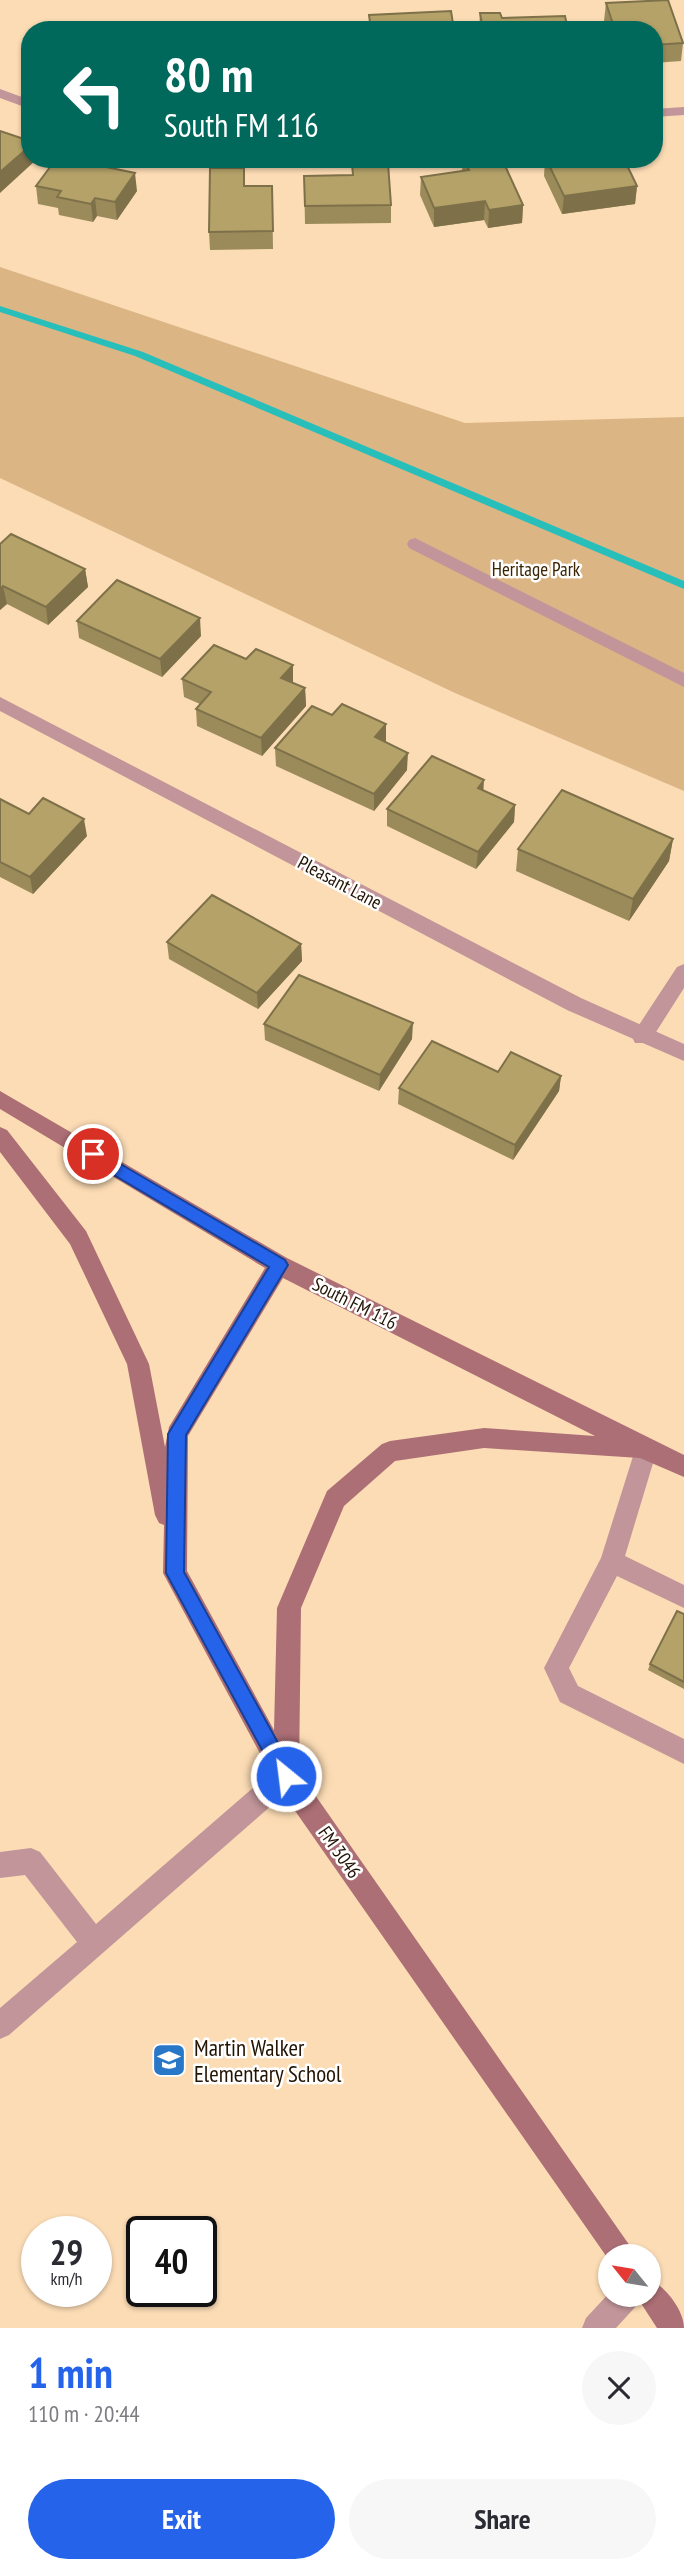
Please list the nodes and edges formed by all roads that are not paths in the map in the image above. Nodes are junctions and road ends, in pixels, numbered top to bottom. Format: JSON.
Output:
{"nodes":[{"id":1,"x":0,"y":93,"type":"edge"},
{"id":2,"x":21,"y":102,"type":"edge"},
{"id":3,"x":684,"y":111,"type":"edge"},
{"id":4,"x":663,"y":112,"type":"edge"},
{"id":5,"x":415,"y":544,"type":"dead end"},
{"id":6,"x":684,"y":681,"type":"edge"},
{"id":7,"x":0,"y":703,"type":"edge"},
{"id":8,"x":684,"y":972,"type":"edge"},
{"id":9,"x":642,"y":1037,"type":"junction"},
{"id":10,"x":684,"y":1053,"type":"edge"},
{"id":11,"x":0,"y":1099,"type":"edge"},
{"id":12,"x":0,"y":1136,"type":"edge"},
{"id":13,"x":279,"y":1265,"type":"junction"},
{"id":14,"x":646,"y":1450,"type":"junction"},
{"id":15,"x":684,"y":1466,"type":"edge"},
{"id":16,"x":175,"y":1559,"type":"junction"},
{"id":17,"x":612,"y":1561,"type":"junction"},
{"id":18,"x":684,"y":1597,"type":"edge"},
{"id":19,"x":684,"y":1752,"type":"edge"},
{"id":20,"x":286,"y":1776,"type":"junction"},
{"id":21,"x":0,"y":1865,"type":"edge"},
{"id":22,"x":95,"y":1944,"type":"junction"},
{"id":23,"x":0,"y":2026,"type":"edge"},
{"id":24,"x":615,"y":2244,"type":"edge"},
{"id":25,"x":616,"y":2307,"type":"edge"},
{"id":26,"x":659,"y":2307,"type":"edge"},
{"id":27,"x":596,"y":2328,"type":"edge"},
{"id":28,"x":674,"y":2328,"type":"edge"}],
"edges":[{"from":1,"to":2,"type":"street"},
{"from":3,"to":4,"type":"street"},
{"from":5,"to":6,"type":"street"},
{"from":7,"to":9,"type":"street","name":"Pleasant Lane"},
{"from":8,"to":9,"type":"street"},
{"from":9,"to":10,"type":"street","name":"Pleasant Lane"},
{"from":11,"to":13,"type":"street","name":"South FM 116"},
{"from":12,"to":16,"type":"street"},
{"from":13,"to":14,"type":"street","name":"South FM 116"},
{"from":13,"to":16,"type":"street","name":"FM 3046","number":"FM 3046"},
{"from":14,"to":15,"type":"street","name":"South FM 116"},
{"from":14,"to":17,"type":"street"},
{"from":14,"to":20,"type":"street"},
{"from":16,"to":20,"type":"street","name":"FM 3046","number":"FM 3046"},
{"from":17,"to":18,"type":"street"},
{"from":17,"to":19,"type":"street"},
{"from":20,"to":22,"type":"street"},
{"from":20,"to":24,"type":"street","name":"FM 3046","number":"FM 3046"},
{"from":21,"to":22,"type":"street"},
{"from":22,"to":23,"type":"street"},
{"from":25,"to":27,"type":"street"},
{"from":26,"to":28,"type":"street"}]}
